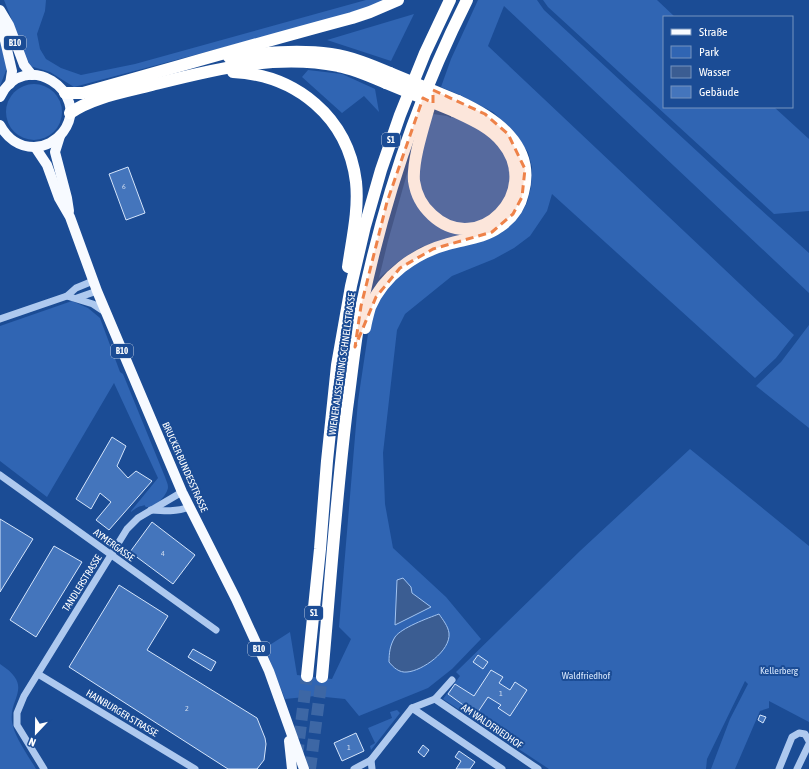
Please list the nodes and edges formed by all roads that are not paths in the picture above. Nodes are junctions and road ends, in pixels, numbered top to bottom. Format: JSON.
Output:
{"nodes":[{"id":1,"x":398,"y":0,"type":"edge"},
{"id":2,"x":450,"y":0,"type":"edge"},
{"id":3,"x":467,"y":0,"type":"edge"},
{"id":4,"x":0,"y":10,"type":"edge"},
{"id":5,"x":0,"y":19,"type":"edge"},
{"id":6,"x":206,"y":59,"type":"junction"},
{"id":7,"x":212,"y":70,"type":"junction"},
{"id":8,"x":432,"y":74,"type":"junction"},
{"id":9,"x":32,"y":75,"type":"junction"},
{"id":10,"x":388,"y":78,"type":"junction"},
{"id":11,"x":10,"y":84,"type":"junction"},
{"id":12,"x":65,"y":93,"type":"junction"},
{"id":13,"x":0,"y":98,"type":"edge"},
{"id":14,"x":456,"y":106,"type":"junction"},
{"id":15,"x":70,"y":113,"type":"junction"},
{"id":16,"x":1,"y":129,"type":"edge"},
{"id":17,"x":60,"y":136,"type":"junction"},
{"id":18,"x":35,"y":147,"type":"junction"},
{"id":19,"x":70,"y":217,"type":"junction"},
{"id":20,"x":93,"y":281,"type":"junction"},
{"id":21,"x":351,"y":286,"type":"junction"},
{"id":22,"x":96,"y":291,"type":"junction"},
{"id":23,"x":67,"y":296,"type":"junction"},
{"id":24,"x":77,"y":298,"type":"junction"},
{"id":25,"x":105,"y":312,"type":"junction"},
{"id":26,"x":0,"y":319,"type":"edge"},
{"id":27,"x":355,"y":347,"type":"junction"},
{"id":28,"x":0,"y":475,"type":"edge"},
{"id":29,"x":182,"y":492,"type":"junction"},
{"id":30,"x":189,"y":507,"type":"junction"},
{"id":31,"x":151,"y":510,"type":"junction"},
{"id":32,"x":111,"y":555,"type":"junction"},
{"id":33,"x":216,"y":630,"type":"dead end"},
{"id":34,"x":38,"y":674,"type":"junction"},
{"id":35,"x":307,"y":676,"type":"tunnel mouth"},
{"id":36,"x":322,"y":678,"type":"tunnel mouth"},
{"id":37,"x":452,"y":680,"type":"dead end"},
{"id":38,"x":435,"y":699,"type":"junction"},
{"id":39,"x":412,"y":708,"type":"junction"},
{"id":40,"x":287,"y":723,"type":"junction"},
{"id":41,"x":809,"y":741,"type":"edge"},
{"id":42,"x":809,"y":744,"type":"edge"},
{"id":43,"x":371,"y":760,"type":"junction"},
{"id":44,"x":44,"y":769,"type":"edge"},
{"id":45,"x":195,"y":769,"type":"edge"},
{"id":46,"x":292,"y":769,"type":"edge"},
{"id":47,"x":304,"y":769,"type":"edge"},
{"id":48,"x":354,"y":769,"type":"edge"},
{"id":49,"x":372,"y":769,"type":"edge"},
{"id":50,"x":502,"y":769,"type":"edge"},
{"id":51,"x":538,"y":769,"type":"edge"},
{"id":52,"x":779,"y":769,"type":"edge"},
{"id":53,"x":798,"y":769,"type":"edge"}],
"edges":[{"from":1,"to":6,"type":"highway"},
{"from":2,"to":21,"type":"highway","name":"WIENER AUSSENRING SCHNELLSTRASSE","number":"S1"},
{"from":3,"to":8,"type":"highway","name":"WIENER AUSSENRING SCHNELLSTRASSE","number":"S1"},
{"from":4,"to":9,"type":"main road","number":"B10"},
{"from":5,"to":11,"type":"main road","number":"B10"},
{"from":6,"to":10,"type":"highway"},
{"from":6,"to":12,"type":"highway"},
{"from":7,"to":10,"type":"highway"},
{"from":7,"to":15,"type":"highway"},
{"from":7,"to":21,"type":"highway"},
{"from":8,"to":14,"type":"highway"},
{"from":8,"to":27,"type":"highway","name":"WIENER AUSSENRING SCHNELLSTRASSE","number":"S1"},
{"from":9,"to":11,"type":"main road"},
{"from":9,"to":12,"type":"main road"},
{"from":10,"to":14,"type":"highway","bridge":true},
{"from":11,"to":13,"type":"main road"},
{"from":12,"to":15,"type":"main road"},
{"from":14,"to":27,"type":"highway"},
{"from":15,"to":17,"type":"main road","number":"B10"},
{"from":16,"to":18,"type":"main road"},
{"from":17,"to":18,"type":"main road"},
{"from":17,"to":19,"type":"main road","name":"BRUCKER BUNDESSTRASSE","number":"B10"},
{"from":18,"to":19,"type":"main road","name":"BRUCKER BUNDESSTRASSE","number":"B10"},
{"from":19,"to":20,"type":"main road","name":"BRUCKER BUNDESSTRASSE","number":"B10"},
{"from":20,"to":22,"type":"main road","name":"BRUCKER BUNDESSTRASSE","number":"B10"},
{"from":20,"to":23,"type":"street"},
{"from":21,"to":35,"type":"highway","name":"WIENER AUSSENRING SCHNELLSTRASSE","number":"S1"},
{"from":22,"to":24,"type":"street"},
{"from":22,"to":25,"type":"main road","name":"BRUCKER BUNDESSTRASSE","number":"B10"},
{"from":23,"to":24,"type":"street"},
{"from":23,"to":26,"type":"street"},
{"from":24,"to":25,"type":"street"},
{"from":25,"to":29,"type":"main road","name":"BRUCKER BUNDESSTRASSE","number":"B10"},
{"from":27,"to":36,"type":"highway","name":"WIENER AUSSENRING SCHNELLSTRASSE","number":"S1"},
{"from":28,"to":32,"type":"street","name":"AYMERGASSE"},
{"from":29,"to":30,"type":"main road","name":"BRUCKER BUNDESSTRASSE","number":"B10"},
{"from":29,"to":31,"type":"street","name":"TANDLERSTRASSE"},
{"from":30,"to":31,"type":"street"},
{"from":30,"to":40,"type":"main road","name":"BRUCKER BUNDESSTRASSE","number":"B10"},
{"from":31,"to":32,"type":"street","name":"TANDLERSTRASSE"},
{"from":32,"to":33,"type":"street","name":"AYMERGASSE"},
{"from":32,"to":34,"type":"street","name":"TANDLERSTRASSE"},
{"from":34,"to":44,"type":"street","name":"TANDLERSTRASSE"},
{"from":34,"to":45,"type":"street","name":"HAINBURGER STRASSE"},
{"from":37,"to":38,"type":"street"},
{"from":38,"to":39,"type":"street"},
{"from":38,"to":51,"type":"street","name":"AM WALDFRIEDHOF"},
{"from":39,"to":43,"type":"street"},
{"from":39,"to":50,"type":"street"},
{"from":40,"to":46,"type":"main road","number":"B10"},
{"from":40,"to":47,"type":"main road","number":"B10"},
{"from":41,"to":52,"type":"street"},
{"from":42,"to":53,"type":"street"},
{"from":43,"to":48,"type":"street"},
{"from":43,"to":49,"type":"street"}]}
